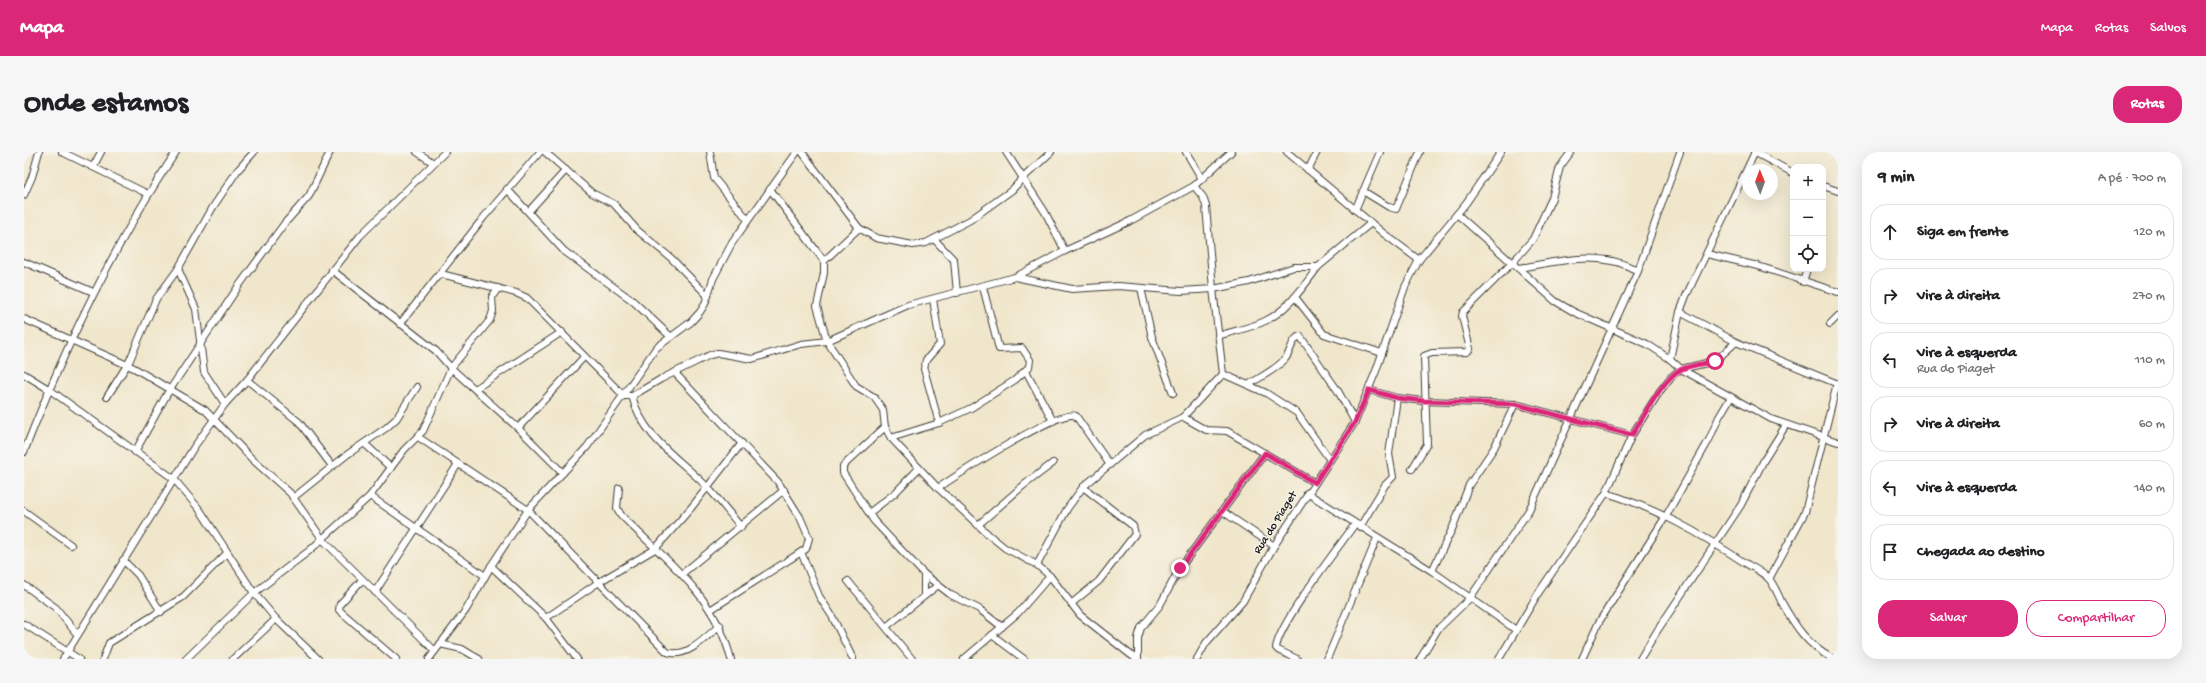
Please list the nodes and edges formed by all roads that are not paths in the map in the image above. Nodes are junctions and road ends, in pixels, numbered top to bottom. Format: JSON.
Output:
{"nodes":[{"id":1,"x":39,"y":152,"type":"edge"},
{"id":2,"x":62,"y":152,"type":"edge"},
{"id":3,"x":101,"y":152,"type":"edge"},
{"id":4,"x":176,"y":152,"type":"edge"},
{"id":5,"x":254,"y":152,"type":"edge"},
{"id":6,"x":330,"y":152,"type":"edge"},
{"id":7,"x":417,"y":152,"type":"edge"},
{"id":8,"x":445,"y":152,"type":"edge"},
{"id":9,"x":540,"y":152,"type":"edge"},
{"id":10,"x":545,"y":152,"type":"edge"},
{"id":11,"x":710,"y":152,"type":"edge"},
{"id":12,"x":797,"y":152,"type":"edge"},
{"id":13,"x":802,"y":152,"type":"edge"},
{"id":14,"x":1006,"y":152,"type":"edge"},
{"id":15,"x":1051,"y":152,"type":"edge"},
{"id":16,"x":1186,"y":152,"type":"edge"},
{"id":17,"x":1231,"y":152,"type":"edge"},
{"id":18,"x":1287,"y":152,"type":"edge"},
{"id":19,"x":1317,"y":152,"type":"edge"},
{"id":20,"x":1380,"y":152,"type":"edge"},
{"id":21,"x":1420,"y":152,"type":"edge"},
{"id":22,"x":1501,"y":152,"type":"edge"},
{"id":23,"x":1572,"y":152,"type":"edge"},
{"id":24,"x":1680,"y":152,"type":"edge"},
{"id":25,"x":1754,"y":152,"type":"edge"},
{"id":26,"x":432,"y":162,"type":"junction"},
{"id":27,"x":92,"y":167,"type":"junction"},
{"id":28,"x":566,"y":170,"type":"junction"},
{"id":29,"x":1308,"y":170,"type":"junction"},
{"id":30,"x":1790,"y":171,"type":"edge"},
{"id":31,"x":1022,"y":179,"type":"junction"},
{"id":32,"x":1202,"y":179,"type":"junction"},
{"id":33,"x":1194,"y":186,"type":"junction"},
{"id":34,"x":1826,"y":187,"type":"edge"},
{"id":35,"x":507,"y":189,"type":"junction"},
{"id":36,"x":770,"y":189,"type":"junction"},
{"id":37,"x":1362,"y":191,"type":"junction"},
{"id":38,"x":1838,"y":191,"type":"edge"},
{"id":39,"x":148,"y":194,"type":"junction"},
{"id":40,"x":24,"y":195,"type":"edge"},
{"id":41,"x":1355,"y":210,"type":"junction"},
{"id":42,"x":529,"y":211,"type":"junction"},
{"id":43,"x":1458,"y":214,"type":"junction"},
{"id":44,"x":748,"y":220,"type":"junction"},
{"id":45,"x":1371,"y":223,"type":"junction"},
{"id":46,"x":859,"y":228,"type":"junction"},
{"id":47,"x":934,"y":239,"type":"junction"},
{"id":48,"x":1065,"y":251,"type":"junction"},
{"id":49,"x":1707,"y":254,"type":"junction"},
{"id":50,"x":1419,"y":260,"type":"junction"},
{"id":51,"x":824,"y":261,"type":"junction"},
{"id":52,"x":24,"y":262,"type":"edge"},
{"id":53,"x":1513,"y":262,"type":"junction"},
{"id":54,"x":1318,"y":267,"type":"junction"},
{"id":55,"x":1519,"y":268,"type":"junction"},
{"id":56,"x":178,"y":269,"type":"junction"},
{"id":57,"x":332,"y":270,"type":"junction"},
{"id":58,"x":1638,"y":271,"type":"junction"},
{"id":59,"x":1806,"y":272,"type":"edge"},
{"id":60,"x":441,"y":274,"type":"junction"},
{"id":61,"x":1015,"y":277,"type":"junction"},
{"id":62,"x":1803,"y":282,"type":"junction"},
{"id":63,"x":983,"y":287,"type":"junction"},
{"id":64,"x":498,"y":288,"type":"junction"},
{"id":65,"x":1141,"y":288,"type":"junction"},
{"id":66,"x":1213,"y":289,"type":"junction"},
{"id":67,"x":93,"y":292,"type":"junction"},
{"id":68,"x":1838,"y":292,"type":"edge"},
{"id":69,"x":957,"y":293,"type":"junction"},
{"id":70,"x":708,"y":296,"type":"junction"},
{"id":71,"x":1295,"y":297,"type":"junction"},
{"id":72,"x":933,"y":299,"type":"junction"},
{"id":73,"x":1680,"y":312,"type":"junction"},
{"id":74,"x":1838,"y":316,"type":"edge"},
{"id":75,"x":24,"y":319,"type":"edge"},
{"id":76,"x":400,"y":324,"type":"junction"},
{"id":77,"x":1830,"y":324,"type":"dead end"},
{"id":78,"x":1613,"y":328,"type":"junction"},
{"id":79,"x":562,"y":332,"type":"junction"},
{"id":80,"x":1218,"y":336,"type":"junction"},
{"id":81,"x":671,"y":337,"type":"junction"},
{"id":82,"x":71,"y":340,"type":"junction"},
{"id":83,"x":827,"y":341,"type":"junction"},
{"id":84,"x":1736,"y":342,"type":"junction"},
{"id":85,"x":200,"y":346,"type":"junction"},
{"id":86,"x":1382,"y":353,"type":"junction"},
{"id":87,"x":584,"y":357,"type":"junction"},
{"id":88,"x":1670,"y":358,"type":"junction"},
{"id":89,"x":128,"y":366,"type":"junction"},
{"id":90,"x":451,"y":368,"type":"junction"},
{"id":91,"x":1681,"y":369,"type":"junction"},
{"id":92,"x":1026,"y":371,"type":"junction"},
{"id":93,"x":675,"y":373,"type":"junction"},
{"id":94,"x":24,"y":374,"type":"edge"},
{"id":95,"x":1224,"y":374,"type":"junction"},
{"id":96,"x":247,"y":380,"type":"junction"},
{"id":97,"x":1837,"y":383,"type":"edge"},
{"id":98,"x":1248,"y":385,"type":"junction"},
{"id":99,"x":417,"y":387,"type":"dead end"},
{"id":100,"x":475,"y":389,"type":"junction"},
{"id":101,"x":50,"y":390,"type":"junction"},
{"id":102,"x":169,"y":390,"type":"junction"},
{"id":103,"x":1369,"y":390,"type":"junction"},
{"id":104,"x":1173,"y":393,"type":"dead end"},
{"id":105,"x":624,"y":396,"type":"junction"},
{"id":106,"x":632,"y":396,"type":"junction"},
{"id":107,"x":108,"y":397,"type":"dead end"},
{"id":108,"x":1731,"y":397,"type":"junction"},
{"id":109,"x":1397,"y":398,"type":"junction"},
{"id":110,"x":1424,"y":401,"type":"junction"},
{"id":111,"x":225,"y":404,"type":"junction"},
{"id":112,"x":1515,"y":404,"type":"junction"},
{"id":113,"x":1183,"y":417,"type":"junction"},
{"id":114,"x":213,"y":419,"type":"junction"},
{"id":115,"x":1571,"y":419,"type":"junction"},
{"id":116,"x":1053,"y":421,"type":"junction"},
{"id":117,"x":1355,"y":422,"type":"junction"},
{"id":118,"x":939,"y":423,"type":"junction"},
{"id":119,"x":1786,"y":425,"type":"junction"},
{"id":120,"x":518,"y":428,"type":"junction"},
{"id":121,"x":885,"y":428,"type":"junction"},
{"id":122,"x":1632,"y":435,"type":"junction"},
{"id":123,"x":418,"y":437,"type":"junction"},
{"id":124,"x":891,"y":438,"type":"junction"},
{"id":125,"x":1823,"y":438,"type":"junction"},
{"id":126,"x":1838,"y":442,"type":"edge"},
{"id":127,"x":742,"y":443,"type":"junction"},
{"id":128,"x":365,"y":444,"type":"junction"},
{"id":129,"x":24,"y":452,"type":"edge"},
{"id":130,"x":135,"y":452,"type":"junction"},
{"id":131,"x":1265,"y":453,"type":"junction"},
{"id":132,"x":1330,"y":460,"type":"junction"},
{"id":133,"x":1053,"y":463,"type":"dead end"},
{"id":134,"x":458,"y":464,"type":"junction"},
{"id":135,"x":1110,"y":465,"type":"junction"},
{"id":136,"x":332,"y":466,"type":"junction"},
{"id":137,"x":391,"y":468,"type":"junction"},
{"id":138,"x":919,"y":468,"type":"junction"},
{"id":139,"x":1412,"y":468,"type":"dead end"},
{"id":140,"x":563,"y":473,"type":"junction"},
{"id":141,"x":174,"y":479,"type":"junction"},
{"id":142,"x":1315,"y":483,"type":"junction"},
{"id":143,"x":707,"y":487,"type":"junction"},
{"id":144,"x":1083,"y":487,"type":"junction"},
{"id":145,"x":619,"y":488,"type":"dead end"},
{"id":146,"x":938,"y":488,"type":"junction"},
{"id":147,"x":784,"y":490,"type":"junction"},
{"id":148,"x":1308,"y":493,"type":"junction"},
{"id":149,"x":1606,"y":493,"type":"junction"},
{"id":150,"x":370,"y":496,"type":"junction"},
{"id":151,"x":293,"y":498,"type":"junction"},
{"id":152,"x":528,"y":510,"type":"junction"},
{"id":153,"x":24,"y":511,"type":"edge"},
{"id":154,"x":1222,"y":512,"type":"junction"},
{"id":155,"x":869,"y":513,"type":"junction"},
{"id":156,"x":1666,"y":516,"type":"junction"},
{"id":157,"x":978,"y":525,"type":"junction"},
{"id":158,"x":1358,"y":525,"type":"junction"},
{"id":159,"x":741,"y":527,"type":"junction"},
{"id":160,"x":417,"y":530,"type":"junction"},
{"id":161,"x":1377,"y":538,"type":"junction"},
{"id":162,"x":323,"y":540,"type":"junction"},
{"id":163,"x":1715,"y":544,"type":"junction"},
{"id":164,"x":71,"y":545,"type":"dead end"},
{"id":165,"x":1274,"y":546,"type":"junction"},
{"id":166,"x":655,"y":550,"type":"junction"},
{"id":167,"x":801,"y":552,"type":"junction"},
{"id":168,"x":227,"y":553,"type":"junction"},
{"id":169,"x":123,"y":560,"type":"junction"},
{"id":170,"x":1037,"y":565,"type":"junction"},
{"id":171,"x":491,"y":566,"type":"junction"},
{"id":172,"x":1432,"y":572,"type":"junction"},
{"id":173,"x":683,"y":573,"type":"junction"},
{"id":174,"x":924,"y":574,"type":"junction"},
{"id":175,"x":485,"y":576,"type":"junction"},
{"id":176,"x":1050,"y":576,"type":"junction"},
{"id":177,"x":1769,"y":578,"type":"junction"},
{"id":178,"x":362,"y":580,"type":"junction"},
{"id":179,"x":848,"y":581,"type":"dead end"},
{"id":180,"x":599,"y":582,"type":"junction"},
{"id":181,"x":24,"y":585,"type":"edge"},
{"id":182,"x":937,"y":586,"type":"junction"},
{"id":183,"x":375,"y":592,"type":"junction"},
{"id":184,"x":254,"y":593,"type":"junction"},
{"id":185,"x":924,"y":596,"type":"junction"},
{"id":186,"x":1470,"y":598,"type":"junction"},
{"id":187,"x":1071,"y":604,"type":"junction"},
{"id":188,"x":710,"y":610,"type":"junction"},
{"id":189,"x":161,"y":612,"type":"junction"},
{"id":190,"x":546,"y":618,"type":"junction"},
{"id":191,"x":276,"y":619,"type":"junction"},
{"id":192,"x":24,"y":624,"type":"edge"},
{"id":193,"x":720,"y":626,"type":"junction"},
{"id":194,"x":886,"y":627,"type":"junction"},
{"id":195,"x":1002,"y":627,"type":"junction"},
{"id":196,"x":1516,"y":630,"type":"junction"},
{"id":197,"x":77,"y":634,"type":"junction"},
{"id":198,"x":992,"y":635,"type":"junction"},
{"id":199,"x":440,"y":644,"type":"junction"},
{"id":200,"x":66,"y":651,"type":"junction"},
{"id":201,"x":435,"y":651,"type":"junction"},
{"id":202,"x":63,"y":659,"type":"edge"},
{"id":203,"x":79,"y":659,"type":"edge"},
{"id":204,"x":103,"y":659,"type":"edge"},
{"id":205,"x":186,"y":659,"type":"edge"},
{"id":206,"x":233,"y":659,"type":"edge"},
{"id":207,"x":318,"y":659,"type":"edge"},
{"id":208,"x":396,"y":659,"type":"edge"},
{"id":209,"x":429,"y":659,"type":"edge"},
{"id":210,"x":478,"y":659,"type":"edge"},
{"id":211,"x":577,"y":659,"type":"edge"},
{"id":212,"x":731,"y":659,"type":"edge"},
{"id":213,"x":853,"y":659,"type":"edge"},
{"id":214,"x":912,"y":659,"type":"edge"},
{"id":215,"x":964,"y":659,"type":"edge"},
{"id":216,"x":1024,"y":659,"type":"edge"},
{"id":217,"x":1137,"y":659,"type":"edge"},
{"id":218,"x":1197,"y":659,"type":"edge"},
{"id":219,"x":1297,"y":659,"type":"edge"},
{"id":220,"x":1327,"y":659,"type":"edge"},
{"id":221,"x":1420,"y":659,"type":"edge"},
{"id":222,"x":1500,"y":659,"type":"edge"},
{"id":223,"x":1582,"y":659,"type":"edge"},
{"id":224,"x":1640,"y":659,"type":"edge"},
{"id":225,"x":1833,"y":659,"type":"edge"}],
"edges":[{"from":1,"to":40,"type":"street"},
{"from":2,"to":27,"type":"street"},
{"from":3,"to":27,"type":"street"},
{"from":4,"to":39,"type":"street"},
{"from":5,"to":56,"type":"street"},
{"from":6,"to":85,"type":"street"},
{"from":7,"to":26,"type":"street"},
{"from":8,"to":26,"type":"street"},
{"from":9,"to":35,"type":"street"},
{"from":10,"to":28,"type":"street"},
{"from":11,"to":44,"type":"street"},
{"from":12,"to":36,"type":"street"},
{"from":13,"to":46,"type":"street"},
{"from":14,"to":31,"type":"street"},
{"from":15,"to":31,"type":"street"},
{"from":16,"to":32,"type":"street"},
{"from":17,"to":32,"type":"street"},
{"from":18,"to":29,"type":"street"},
{"from":19,"to":29,"type":"street"},
{"from":20,"to":37,"type":"street"},
{"from":21,"to":37,"type":"street"},
{"from":22,"to":43,"type":"street","name":"Rua do Piaget"},
{"from":23,"to":53,"type":"street"},
{"from":24,"to":58,"type":"street"},
{"from":25,"to":30,"type":"street"},
{"from":25,"to":49,"type":"street"},
{"from":26,"to":57,"type":"street"},
{"from":27,"to":39,"type":"street"},
{"from":28,"to":42,"type":"street"},
{"from":28,"to":70,"type":"street"},
{"from":29,"to":41,"type":"street"},
{"from":31,"to":47,"type":"street"},
{"from":31,"to":48,"type":"street"},
{"from":32,"to":33,"type":"street"},
{"from":33,"to":48,"type":"street"},
{"from":33,"to":66,"type":"street"},
{"from":34,"to":38,"type":"street"},
{"from":35,"to":42,"type":"street"},
{"from":35,"to":60,"type":"street"},
{"from":36,"to":44,"type":"street"},
{"from":36,"to":51,"type":"street"},
{"from":37,"to":41,"type":"street"},
{"from":39,"to":67,"type":"street"},
{"from":41,"to":45,"type":"street"},
{"from":42,"to":81,"type":"street"},
{"from":43,"to":50,"type":"street","name":"Rua do Piaget"},
{"from":43,"to":53,"type":"street"},
{"from":44,"to":70,"type":"street"},
{"from":45,"to":50,"type":"street"},
{"from":45,"to":54,"type":"street"},
{"from":46,"to":47,"type":"street"},
{"from":46,"to":51,"type":"street"},
{"from":47,"to":69,"type":"street"},
{"from":48,"to":61,"type":"street"},
{"from":49,"to":62,"type":"street"},
{"from":49,"to":73,"type":"street"},
{"from":50,"to":86,"type":"street","name":"Rua do Piaget"},
{"from":51,"to":83,"type":"street"},
{"from":52,"to":67,"type":"street"},
{"from":53,"to":55,"type":"street"},
{"from":53,"to":110,"type":"street"},
{"from":54,"to":66,"type":"street"},
{"from":54,"to":71,"type":"street"},
{"from":55,"to":58,"type":"street"},
{"from":55,"to":78,"type":"street"},
{"from":56,"to":85,"type":"street"},
{"from":56,"to":89,"type":"street"},
{"from":57,"to":76,"type":"street"},
{"from":57,"to":96,"type":"street"},
{"from":58,"to":78,"type":"street"},
{"from":59,"to":62,"type":"street"},
{"from":60,"to":64,"type":"street"},
{"from":60,"to":76,"type":"street"},
{"from":61,"to":63,"type":"street"},
{"from":61,"to":65,"type":"street"},
{"from":62,"to":68,"type":"street"},
{"from":63,"to":69,"type":"street"},
{"from":63,"to":92,"type":"street"},
{"from":64,"to":79,"type":"street"},
{"from":64,"to":90,"type":"street"},
{"from":65,"to":66,"type":"street"},
{"from":65,"to":104,"type":"street"},
{"from":66,"to":80,"type":"street"},
{"from":67,"to":82,"type":"street"},
{"from":69,"to":72,"type":"street"},
{"from":70,"to":81,"type":"street"},
{"from":71,"to":80,"type":"street"},
{"from":71,"to":86,"type":"street"},
{"from":72,"to":83,"type":"street"},
{"from":72,"to":118,"type":"street"},
{"from":73,"to":84,"type":"street"},
{"from":73,"to":88,"type":"street"},
{"from":74,"to":77,"type":"street"},
{"from":75,"to":82,"type":"street"},
{"from":76,"to":90,"type":"street"},
{"from":78,"to":88,"type":"street"},
{"from":78,"to":115,"type":"street"},
{"from":79,"to":87,"type":"street"},
{"from":79,"to":100,"type":"street"},
{"from":80,"to":95,"type":"street"},
{"from":81,"to":105,"type":"street"},
{"from":82,"to":89,"type":"street"},
{"from":82,"to":101,"type":"street"},
{"from":83,"to":93,"type":"street"},
{"from":83,"to":121,"type":"street"},
{"from":84,"to":91,"type":"street"},
{"from":84,"to":97,"type":"street"},
{"from":85,"to":102,"type":"street"},
{"from":85,"to":111,"type":"street"},
{"from":86,"to":103,"type":"street","name":"Rua do Piaget"},
{"from":87,"to":105,"type":"street"},
{"from":87,"to":120,"type":"street"},
{"from":88,"to":91,"type":"street"},
{"from":89,"to":102,"type":"street"},
{"from":89,"to":107,"type":"street"},
{"from":90,"to":100,"type":"street"},
{"from":90,"to":123,"type":"street"},
{"from":91,"to":108,"type":"street"},
{"from":91,"to":122,"type":"street"},
{"from":92,"to":116,"type":"street"},
{"from":92,"to":118,"type":"street"},
{"from":93,"to":106,"type":"street"},
{"from":93,"to":127,"type":"street"},
{"from":94,"to":101,"type":"street"},
{"from":95,"to":98,"type":"street"},
{"from":95,"to":113,"type":"street"},
{"from":96,"to":111,"type":"street"},
{"from":96,"to":136,"type":"street"},
{"from":97,"to":125,"type":"street"},
{"from":98,"to":117,"type":"street"},
{"from":98,"to":132,"type":"street"},
{"from":99,"to":128,"type":"street"},
{"from":100,"to":120,"type":"street"},
{"from":101,"to":129,"type":"street"},
{"from":101,"to":130,"type":"street"},
{"from":102,"to":114,"type":"street"},
{"from":102,"to":130,"type":"street"},
{"from":103,"to":109,"type":"street"},
{"from":103,"to":117,"type":"street","name":"Rua do Piaget"},
{"from":105,"to":106,"type":"street"},
{"from":105,"to":140,"type":"street"},
{"from":106,"to":143,"type":"street"},
{"from":108,"to":119,"type":"street"},
{"from":108,"to":156,"type":"street"},
{"from":109,"to":110,"type":"street"},
{"from":109,"to":158,"type":"street"},
{"from":110,"to":112,"type":"street"},
{"from":110,"to":139,"type":"street"},
{"from":111,"to":114,"type":"street"},
{"from":112,"to":115,"type":"street"},
{"from":112,"to":172,"type":"street"},
{"from":113,"to":131,"type":"street"},
{"from":113,"to":135,"type":"street"},
{"from":114,"to":141,"type":"street"},
{"from":114,"to":151,"type":"street"},
{"from":115,"to":122,"type":"street"},
{"from":115,"to":186,"type":"street"},
{"from":116,"to":135,"type":"street"},
{"from":116,"to":146,"type":"street"},
{"from":117,"to":132,"type":"street","name":"Rua do Piaget"},
{"from":118,"to":124,"type":"street"},
{"from":119,"to":125,"type":"street"},
{"from":119,"to":163,"type":"street"},
{"from":120,"to":140,"type":"street"},
{"from":121,"to":124,"type":"street"},
{"from":121,"to":155,"type":"street"},
{"from":122,"to":149,"type":"street"},
{"from":123,"to":134,"type":"street"},
{"from":123,"to":137,"type":"street"},
{"from":124,"to":138,"type":"street"},
{"from":125,"to":126,"type":"street"},
{"from":125,"to":177,"type":"street"},
{"from":127,"to":143,"type":"street"},
{"from":127,"to":147,"type":"street"},
{"from":128,"to":136,"type":"street"},
{"from":128,"to":137,"type":"street"},
{"from":130,"to":141,"type":"street"},
{"from":131,"to":142,"type":"street"},
{"from":131,"to":154,"type":"street"},
{"from":132,"to":142,"type":"street","name":"Rua do Piaget"},
{"from":133,"to":157,"type":"street"},
{"from":134,"to":152,"type":"street"},
{"from":134,"to":160,"type":"street"},
{"from":135,"to":144,"type":"street"},
{"from":136,"to":151,"type":"street"},
{"from":137,"to":150,"type":"street"},
{"from":138,"to":146,"type":"street"},
{"from":138,"to":155,"type":"street"},
{"from":140,"to":152,"type":"street"},
{"from":141,"to":168,"type":"street"},
{"from":141,"to":169,"type":"street"},
{"from":142,"to":148,"type":"street","name":"Rua do Piaget"},
{"from":143,"to":159,"type":"street"},
{"from":143,"to":166,"type":"street"},
{"from":144,"to":170,"type":"street"},
{"from":144,"to":187,"type":"street"},
{"from":145,"to":166,"type":"street"},
{"from":146,"to":157,"type":"street"},
{"from":147,"to":159,"type":"street"},
{"from":147,"to":167,"type":"street"},
{"from":148,"to":158,"type":"street"},
{"from":148,"to":165,"type":"street","name":"Rua do Piaget"},
{"from":149,"to":156,"type":"street"},
{"from":149,"to":196,"type":"street"},
{"from":150,"to":160,"type":"street"},
{"from":150,"to":162,"type":"street"},
{"from":151,"to":162,"type":"street"},
{"from":152,"to":171,"type":"street"},
{"from":152,"to":180,"type":"street"},
{"from":153,"to":164,"type":"street"},
{"from":154,"to":165,"type":"street"},
{"from":154,"to":217,"type":"street"},
{"from":155,"to":174,"type":"street"},
{"from":156,"to":163,"type":"street"},
{"from":156,"to":223,"type":"street"},
{"from":157,"to":170,"type":"street"},
{"from":158,"to":161,"type":"street"},
{"from":158,"to":219,"type":"street"},
{"from":159,"to":173,"type":"street"},
{"from":160,"to":175,"type":"street"},
{"from":160,"to":183,"type":"street"},
{"from":161,"to":172,"type":"street"},
{"from":161,"to":220,"type":"street"},
{"from":162,"to":178,"type":"street"},
{"from":162,"to":184,"type":"street"},
{"from":163,"to":177,"type":"street"},
{"from":163,"to":224,"type":"street"},
{"from":165,"to":218,"type":"street","name":"Rua do Piaget"},
{"from":166,"to":173,"type":"street"},
{"from":166,"to":180,"type":"street"},
{"from":167,"to":188,"type":"street"},
{"from":167,"to":213,"type":"street"},
{"from":168,"to":184,"type":"street"},
{"from":168,"to":189,"type":"street"},
{"from":169,"to":189,"type":"street"},
{"from":169,"to":197,"type":"street"},
{"from":170,"to":176,"type":"street"},
{"from":171,"to":175,"type":"street"},
{"from":171,"to":190,"type":"street"},
{"from":172,"to":186,"type":"street"},
{"from":173,"to":188,"type":"street"},
{"from":174,"to":182,"type":"street"},
{"from":174,"to":185,"type":"street"},
{"from":175,"to":199,"type":"street"},
{"from":176,"to":187,"type":"street"},
{"from":176,"to":195,"type":"street"},
{"from":177,"to":225,"type":"street"},
{"from":178,"to":183,"type":"street"},
{"from":178,"to":208,"type":"street"},
{"from":179,"to":194,"type":"street"},
{"from":180,"to":190,"type":"street"},
{"from":180,"to":193,"type":"street"},
{"from":181,"to":197,"type":"street"},
{"from":182,"to":185,"type":"street"},
{"from":182,"to":195,"type":"street"},
{"from":183,"to":201,"type":"street"},
{"from":184,"to":191,"type":"street"},
{"from":184,"to":205,"type":"street"},
{"from":185,"to":194,"type":"street"},
{"from":186,"to":196,"type":"street"},
{"from":186,"to":221,"type":"street"},
{"from":187,"to":217,"type":"street"},
{"from":188,"to":193,"type":"street"},
{"from":189,"to":204,"type":"street"},
{"from":190,"to":211,"type":"street"},
{"from":191,"to":206,"type":"street"},
{"from":191,"to":207,"type":"street"},
{"from":192,"to":200,"type":"street"},
{"from":193,"to":212,"type":"street"},
{"from":194,"to":214,"type":"street"},
{"from":195,"to":198,"type":"street"},
{"from":196,"to":222,"type":"street"},
{"from":197,"to":200,"type":"street"},
{"from":198,"to":215,"type":"street"},
{"from":198,"to":216,"type":"street"},
{"from":199,"to":201,"type":"street"},
{"from":199,"to":210,"type":"street"},
{"from":200,"to":202,"type":"street"},
{"from":200,"to":203,"type":"street"},
{"from":201,"to":209,"type":"street"}]}
